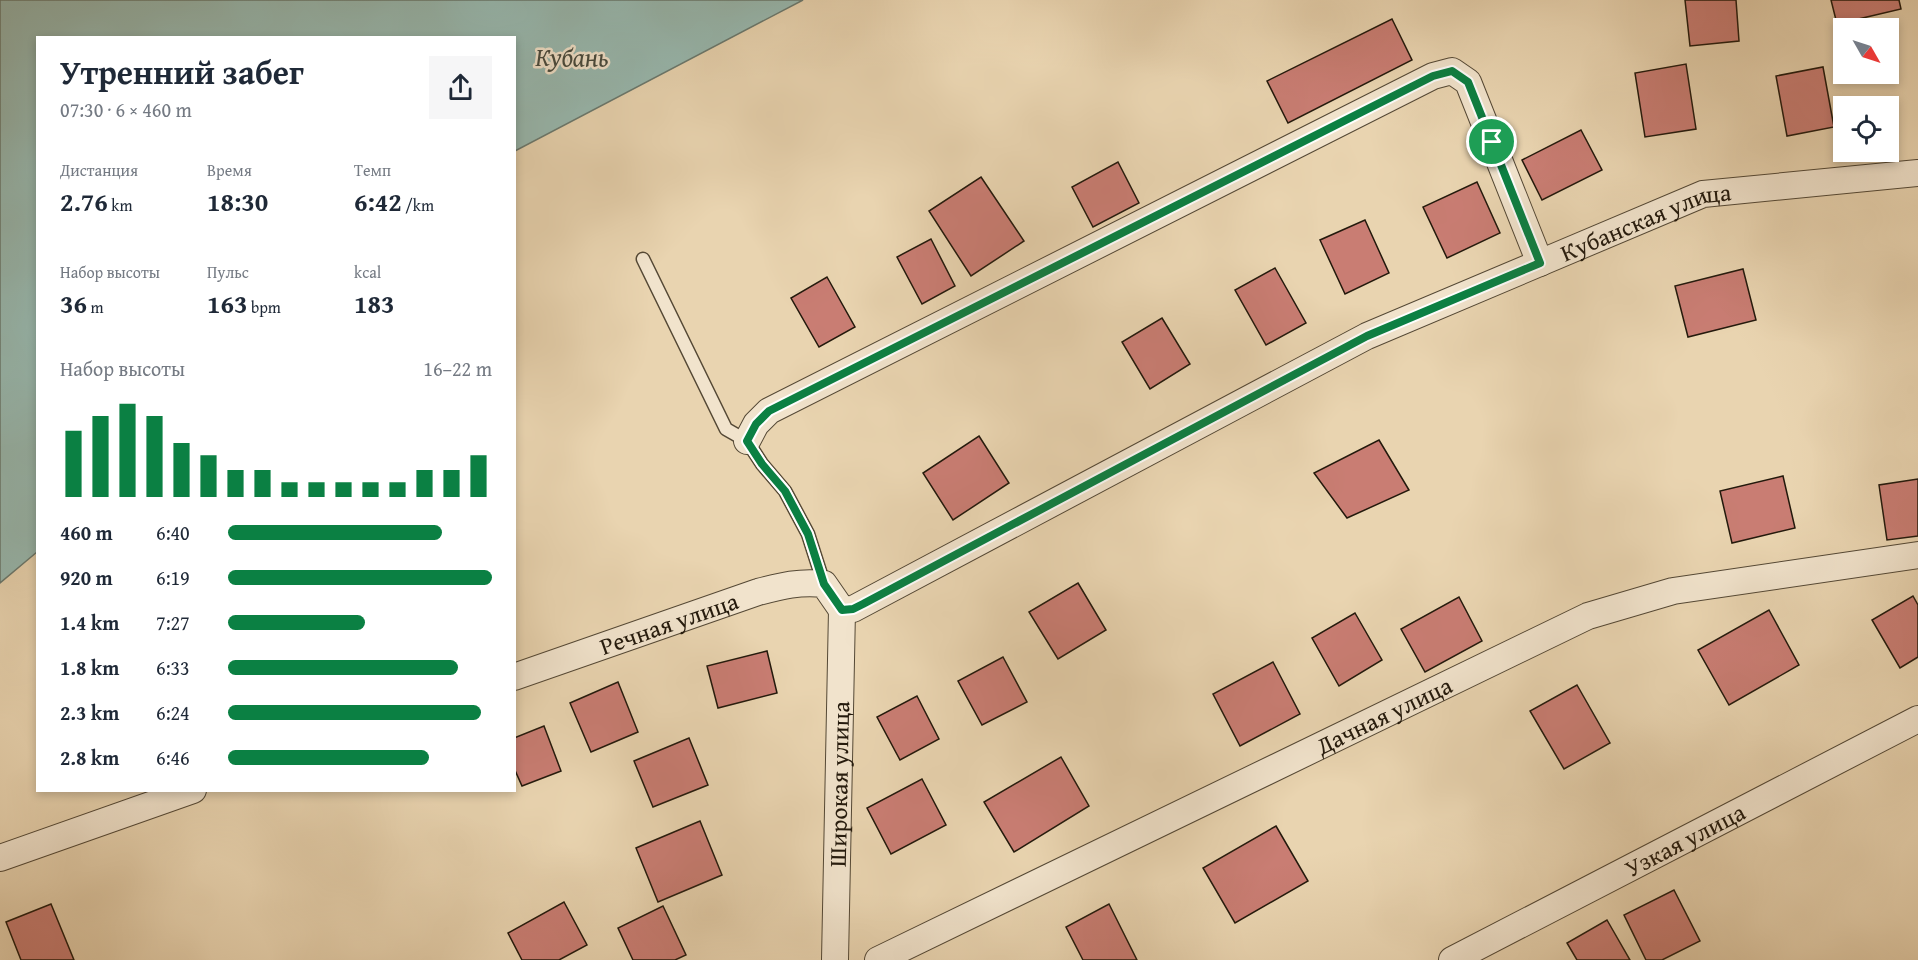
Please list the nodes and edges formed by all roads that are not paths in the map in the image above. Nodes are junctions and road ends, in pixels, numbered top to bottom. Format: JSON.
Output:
{"nodes":[{"id":1,"x":1918,"y":173,"type":"edge"},
{"id":2,"x":643,"y":259,"type":"dead end"},
{"id":3,"x":1540,"y":263,"type":"junction"},
{"id":4,"x":747,"y":441,"type":"junction"},
{"id":5,"x":1918,"y":555,"type":"edge"},
{"id":6,"x":824,"y":584,"type":"junction"},
{"id":7,"x":842,"y":610,"type":"junction"},
{"id":8,"x":516,"y":676,"type":"edge"},
{"id":9,"x":1918,"y":719,"type":"edge"},
{"id":10,"x":187,"y":792,"type":"edge"},
{"id":11,"x":0,"y":858,"type":"edge"},
{"id":12,"x":835,"y":960,"type":"edge"},
{"id":13,"x":878,"y":960,"type":"edge"},
{"id":14,"x":1452,"y":960,"type":"edge"}],
"edges":[{"from":1,"to":3,"type":"street","name":"Кубанская улица"},
{"from":2,"to":4,"type":"lane"},
{"from":3,"to":4,"type":"street"},
{"from":3,"to":7,"type":"street","name":"Кубанская улица"},
{"from":4,"to":6,"type":"lane"},
{"from":5,"to":13,"type":"street","name":"Дачная улица"},
{"from":6,"to":7,"type":"street"},
{"from":6,"to":8,"type":"street","name":"Речная улица"},
{"from":7,"to":12,"type":"street","name":"Широкая улица"},
{"from":9,"to":14,"type":"street","name":"Узкая улица"},
{"from":10,"to":11,"type":"street"}]}
